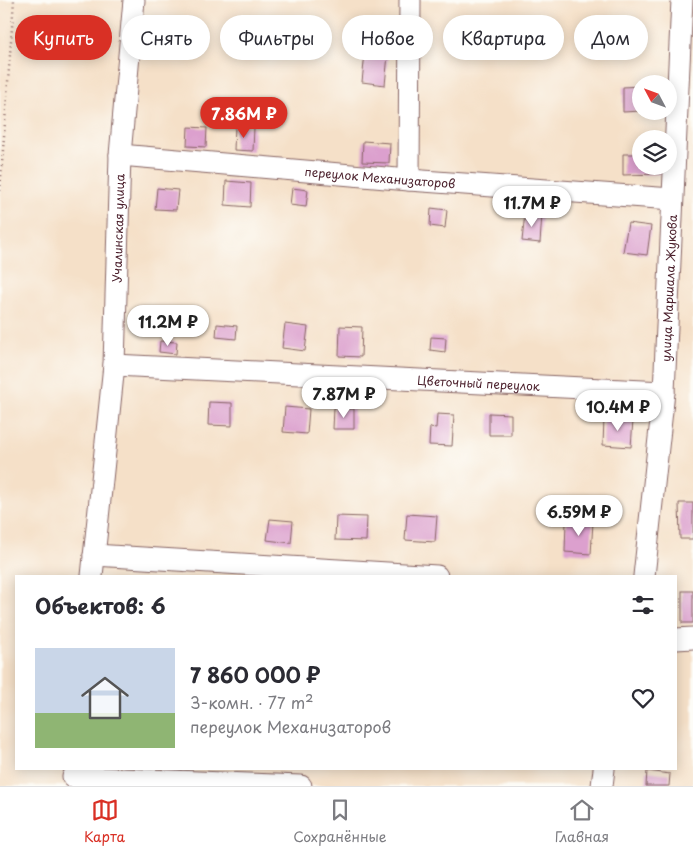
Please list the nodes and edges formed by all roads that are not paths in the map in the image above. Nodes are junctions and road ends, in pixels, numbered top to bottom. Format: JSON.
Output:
{"nodes":[{"id":1,"x":134,"y":0,"type":"edge"},
{"id":2,"x":410,"y":0,"type":"edge"},
{"id":3,"x":682,"y":0,"type":"edge"},
{"id":4,"x":120,"y":155,"type":"junction"},
{"id":5,"x":409,"y":180,"type":"junction"},
{"id":6,"x":672,"y":199,"type":"junction"},
{"id":7,"x":114,"y":365,"type":"junction"},
{"id":8,"x":664,"y":392,"type":"junction"},
{"id":9,"x":94,"y":555,"type":"junction"},
{"id":10,"x":92,"y":575,"type":"edge"},
{"id":11,"x":420,"y":575,"type":"edge"},
{"id":12,"x":644,"y":575,"type":"edge"},
{"id":13,"x":677,"y":638,"type":"edge"},
{"id":14,"x":693,"y":638,"type":"edge"},
{"id":15,"x":604,"y":770,"type":"edge"},
{"id":16,"x":73,"y":777,"type":"edge"},
{"id":17,"x":301,"y":786,"type":"edge"},
{"id":18,"x":602,"y":786,"type":"edge"}],
"edges":[{"from":1,"to":4,"type":"street","name":"Учалинская улица"},
{"from":2,"to":5,"type":"street"},
{"from":3,"to":6,"type":"street","name":"улица Маршала Жукова"},
{"from":4,"to":5,"type":"street","name":"переулок Механизаторов"},
{"from":4,"to":7,"type":"street","name":"Учалинская улица"},
{"from":5,"to":6,"type":"street","name":"переулок Механизаторов"},
{"from":6,"to":8,"type":"street","name":"улица Маршала Жукова"},
{"from":7,"to":8,"type":"street","name":"Цветочный переулок"},
{"from":7,"to":9,"type":"street","name":"Учалинская улица"},
{"from":8,"to":12,"type":"street","name":"улица Маршала Жукова"},
{"from":9,"to":10,"type":"street","name":"Учалинская улица"},
{"from":9,"to":11,"type":"street"},
{"from":13,"to":14,"type":"street"},
{"from":15,"to":18,"type":"street"},
{"from":16,"to":17,"type":"street"}]}
